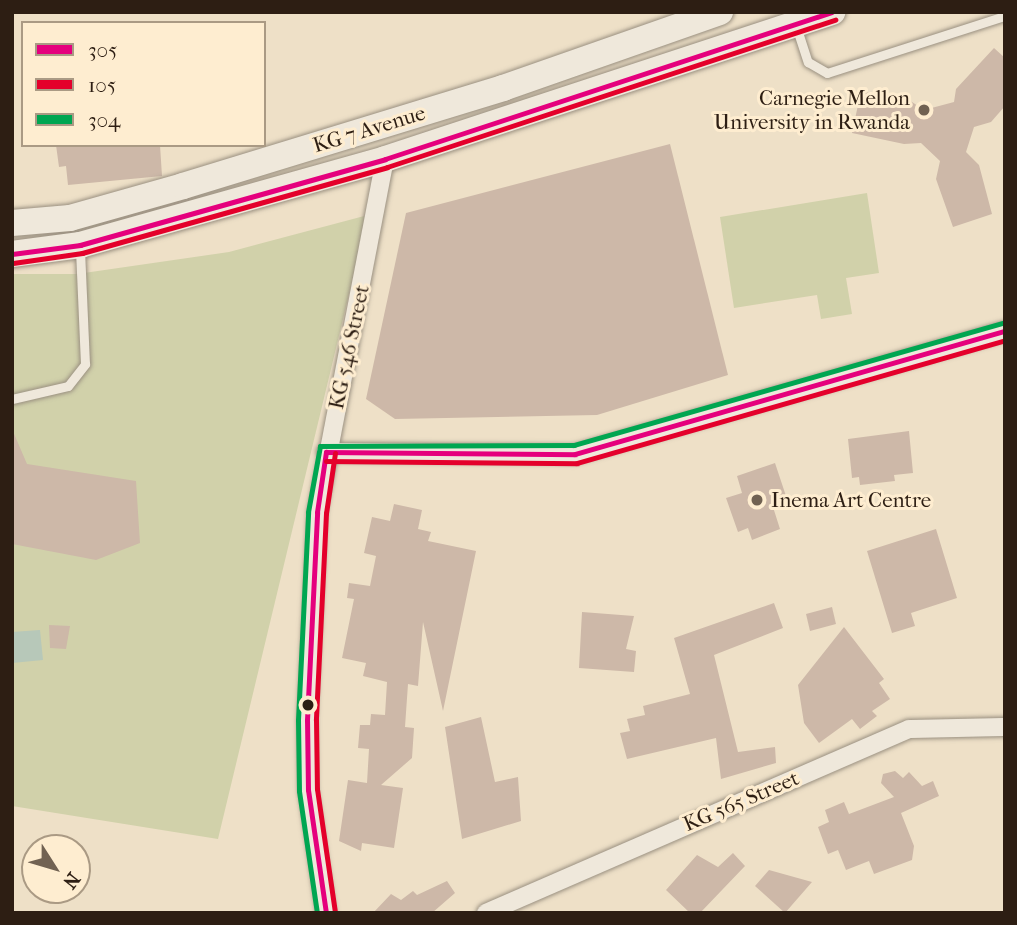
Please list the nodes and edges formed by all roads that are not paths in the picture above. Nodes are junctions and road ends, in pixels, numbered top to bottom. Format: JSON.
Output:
{"nodes":[{"id":1,"x":720,"y":12,"type":"edge"},
{"id":2,"x":832,"y":12,"type":"edge"},
{"id":3,"x":1005,"y":16,"type":"edge"},
{"id":4,"x":796,"y":24,"type":"junction"},
{"id":5,"x":385,"y":159,"type":"junction"},
{"id":6,"x":12,"y":223,"type":"edge"},
{"id":7,"x":75,"y":232,"type":"junction"},
{"id":8,"x":12,"y":254,"type":"edge"},
{"id":9,"x":1005,"y":331,"type":"edge"},
{"id":10,"x":12,"y":399,"type":"edge"},
{"id":11,"x":326,"y":452,"type":"junction"},
{"id":12,"x":1005,"y":727,"type":"edge"},
{"id":13,"x":326,"y":913,"type":"edge"},
{"id":14,"x":486,"y":913,"type":"edge"}],
"edges":[{"from":1,"to":7,"type":"main road","name":"KG 7 Avenue"},
{"from":2,"to":4,"type":"main road","name":"KG 7 Avenue"},
{"from":3,"to":4,"type":"lane"},
{"from":4,"to":5,"type":"main road","name":"KG 7 Avenue"},
{"from":5,"to":7,"type":"main road","name":"KG 7 Avenue"},
{"from":5,"to":11,"type":"street","name":"KG 546 Street"},
{"from":6,"to":7,"type":"main road","name":"KG 7 Avenue"},
{"from":7,"to":8,"type":"main road","name":"KG 7 Avenue"},
{"from":7,"to":10,"type":"lane"},
{"from":9,"to":11,"type":"street"},
{"from":11,"to":13,"type":"street","name":"KG 546 Street"},
{"from":12,"to":14,"type":"street","name":"KG 565 Street"}]}
